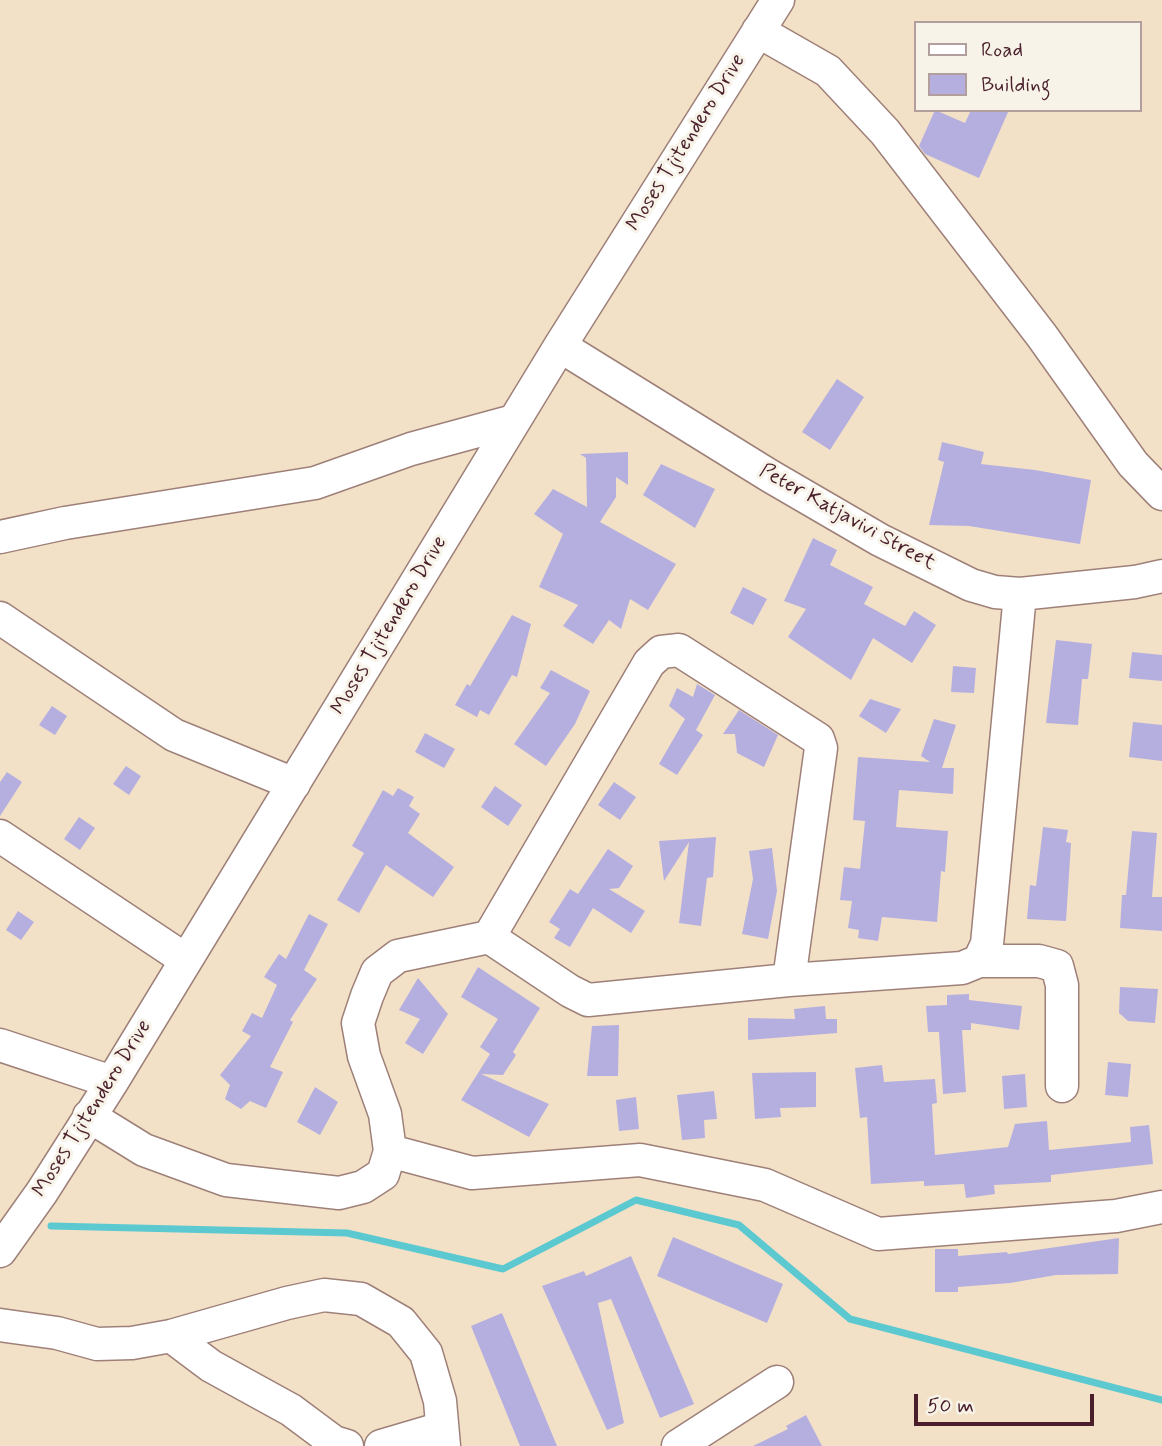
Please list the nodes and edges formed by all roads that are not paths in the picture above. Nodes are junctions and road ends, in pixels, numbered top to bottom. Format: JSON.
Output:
{"nodes":[{"id":1,"x":778,"y":0,"type":"edge"},
{"id":2,"x":758,"y":31,"type":"junction"},
{"id":3,"x":560,"y":346,"type":"junction"},
{"id":4,"x":514,"y":421,"type":"junction"},
{"id":5,"x":1162,"y":494,"type":"edge"},
{"id":6,"x":0,"y":537,"type":"edge"},
{"id":7,"x":1162,"y":576,"type":"edge"},
{"id":8,"x":1020,"y":594,"type":"junction"},
{"id":9,"x":0,"y":618,"type":"edge"},
{"id":10,"x":294,"y":784,"type":"junction"},
{"id":11,"x":0,"y":836,"type":"edge"},
{"id":12,"x":489,"y":937,"type":"junction"},
{"id":13,"x":186,"y":960,"type":"junction"},
{"id":14,"x":979,"y":961,"type":"junction"},
{"id":15,"x":789,"y":980,"type":"junction"},
{"id":16,"x":0,"y":1045,"type":"edge"},
{"id":17,"x":112,"y":1082,"type":"junction"},
{"id":18,"x":1062,"y":1086,"type":"dead end"},
{"id":19,"x":89,"y":1116,"type":"junction"},
{"id":20,"x":390,"y":1151,"type":"junction"},
{"id":21,"x":1162,"y":1207,"type":"edge"},
{"id":22,"x":0,"y":1251,"type":"edge"},
{"id":23,"x":0,"y":1325,"type":"edge"},
{"id":24,"x":171,"y":1336,"type":"junction"},
{"id":25,"x":777,"y":1382,"type":"dead end"},
{"id":26,"x":443,"y":1437,"type":"edge"},
{"id":27,"x":347,"y":1446,"type":"edge"},
{"id":28,"x":381,"y":1446,"type":"edge"},
{"id":29,"x":678,"y":1446,"type":"edge"}],
"edges":[{"from":1,"to":2,"type":"street","name":"Moses Tjitendero Drive"},
{"from":2,"to":3,"type":"street","name":"Moses Tjitendero Drive"},
{"from":2,"to":5,"type":"street"},
{"from":3,"to":4,"type":"street","name":"Moses Tjitendero Drive"},
{"from":3,"to":8,"type":"street","name":"Peter Katjavivi Street"},
{"from":4,"to":6,"type":"street"},
{"from":4,"to":10,"type":"street","name":"Moses Tjitendero Drive"},
{"from":7,"to":8,"type":"street","name":"Peter Katjavivi Street"},
{"from":8,"to":14,"type":"street"},
{"from":9,"to":10,"type":"street"},
{"from":10,"to":13,"type":"street","name":"Moses Tjitendero Drive"},
{"from":11,"to":13,"type":"street"},
{"from":12,"to":15,"type":"street"},
{"from":12,"to":15,"type":"street"},
{"from":12,"to":20,"type":"street"},
{"from":13,"to":17,"type":"street","name":"Moses Tjitendero Drive"},
{"from":14,"to":15,"type":"street"},
{"from":14,"to":18,"type":"street"},
{"from":16,"to":17,"type":"street"},
{"from":17,"to":19,"type":"street","name":"Moses Tjitendero Drive"},
{"from":19,"to":20,"type":"street"},
{"from":19,"to":22,"type":"street","name":"Moses Tjitendero Drive"},
{"from":20,"to":21,"type":"street"},
{"from":23,"to":24,"type":"street"},
{"from":24,"to":26,"type":"street"},
{"from":24,"to":27,"type":"street"},
{"from":25,"to":29,"type":"street"},
{"from":26,"to":28,"type":"street"}]}
